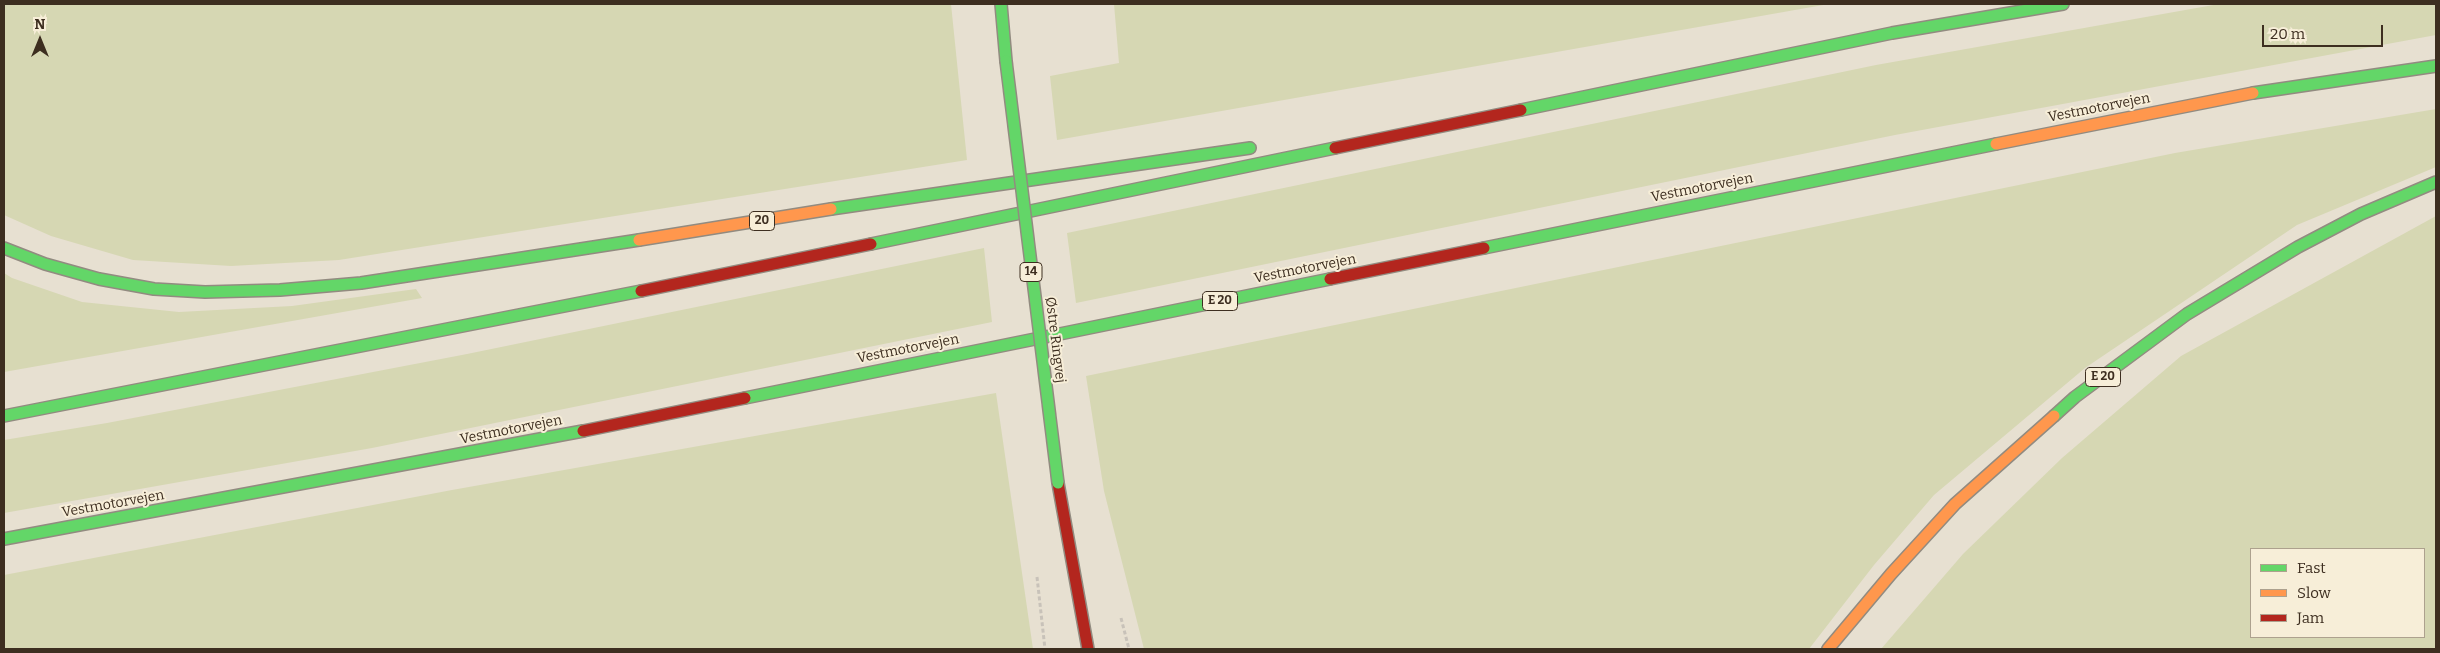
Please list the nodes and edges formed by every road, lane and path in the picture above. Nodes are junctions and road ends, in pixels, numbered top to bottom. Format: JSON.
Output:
{"nodes":[{"id":1,"x":1001,"y":4,"type":"edge"},
{"id":2,"x":2063,"y":4,"type":"edge"},
{"id":3,"x":2436,"y":66,"type":"edge"},
{"id":4,"x":1524,"y":110,"type":"junction"},
{"id":5,"x":1328,"y":137,"type":"dead end"},
{"id":6,"x":1260,"y":147,"type":"dead end"},
{"id":7,"x":2436,"y":182,"type":"edge"},
{"id":8,"x":4,"y":248,"type":"edge"},
{"id":9,"x":4,"y":416,"type":"edge"},
{"id":10,"x":4,"y":539,"type":"edge"},
{"id":11,"x":1088,"y":649,"type":"edge"},
{"id":12,"x":1828,"y":649,"type":"edge"}],
"edges":[{"from":1,"to":11,"type":"main road","name":"Østre Ringvej","number":"14","bridge":true},
{"from":2,"to":4,"type":"main road"},
{"from":3,"to":10,"type":"main road","name":"Vestmotorvejen","number":"E 20"},
{"from":4,"to":5,"type":"main road"},
{"from":4,"to":9,"type":"main road"},
{"from":6,"to":8,"type":"main road","number":"20"},
{"from":7,"to":12,"type":"main road","number":"E 20"}]}
